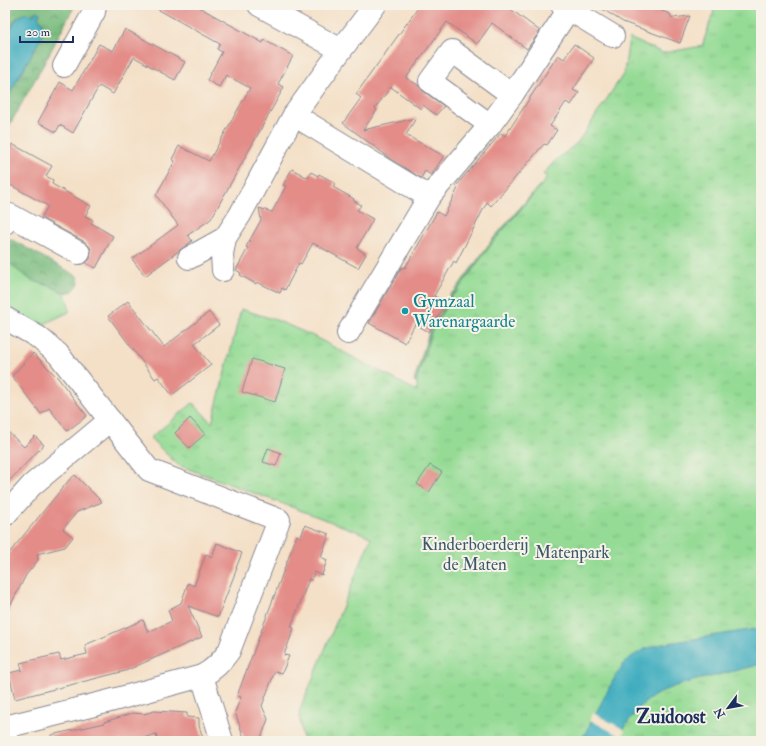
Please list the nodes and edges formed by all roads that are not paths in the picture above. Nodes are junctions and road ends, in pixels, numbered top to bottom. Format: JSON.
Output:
{"nodes":[{"id":1,"x":95,"y":5,"type":"edge"},
{"id":2,"x":259,"y":5,"type":"edge"},
{"id":3,"x":375,"y":5,"type":"edge"},
{"id":4,"x":566,"y":7,"type":"edge"},
{"id":5,"x":613,"y":36,"type":"dead end"},
{"id":6,"x":341,"y":50,"type":"junction"},
{"id":7,"x":64,"y":66,"type":"dead end"},
{"id":8,"x":512,"y":95,"type":"junction"},
{"id":9,"x":294,"y":115,"type":"junction"},
{"id":10,"x":490,"y":125,"type":"junction"},
{"id":11,"x":429,"y":197,"type":"junction"},
{"id":12,"x":7,"y":217,"type":"edge"},
{"id":13,"x":225,"y":238,"type":"junction"},
{"id":14,"x":79,"y":254,"type":"dead end"},
{"id":15,"x":190,"y":258,"type":"dead end"},
{"id":16,"x":223,"y":270,"type":"dead end"},
{"id":17,"x":5,"y":318,"type":"edge"},
{"id":18,"x":348,"y":333,"type":"dead end"},
{"id":19,"x":110,"y":420,"type":"junction"},
{"id":20,"x":5,"y":515,"type":"edge"},
{"id":21,"x":202,"y":676,"type":"junction"},
{"id":22,"x":5,"y":727,"type":"edge"},
{"id":23,"x":222,"y":741,"type":"edge"}],
"edges":[{"from":1,"to":7,"type":"street"},
{"from":2,"to":6,"type":"street"},
{"from":3,"to":6,"type":"street"},
{"from":4,"to":5,"type":"street"},
{"from":4,"to":8,"type":"street"},
{"from":6,"to":9,"type":"street"},
{"from":8,"to":10,"type":"street"},
{"from":8,"to":10,"type":"street"},
{"from":9,"to":11,"type":"street"},
{"from":9,"to":13,"type":"street"},
{"from":10,"to":11,"type":"street"},
{"from":11,"to":18,"type":"street"},
{"from":12,"to":14,"type":"street"},
{"from":13,"to":15,"type":"street"},
{"from":13,"to":16,"type":"street"},
{"from":17,"to":19,"type":"street"},
{"from":19,"to":20,"type":"street"},
{"from":19,"to":21,"type":"street"},
{"from":21,"to":22,"type":"street"},
{"from":21,"to":23,"type":"street"}]}
